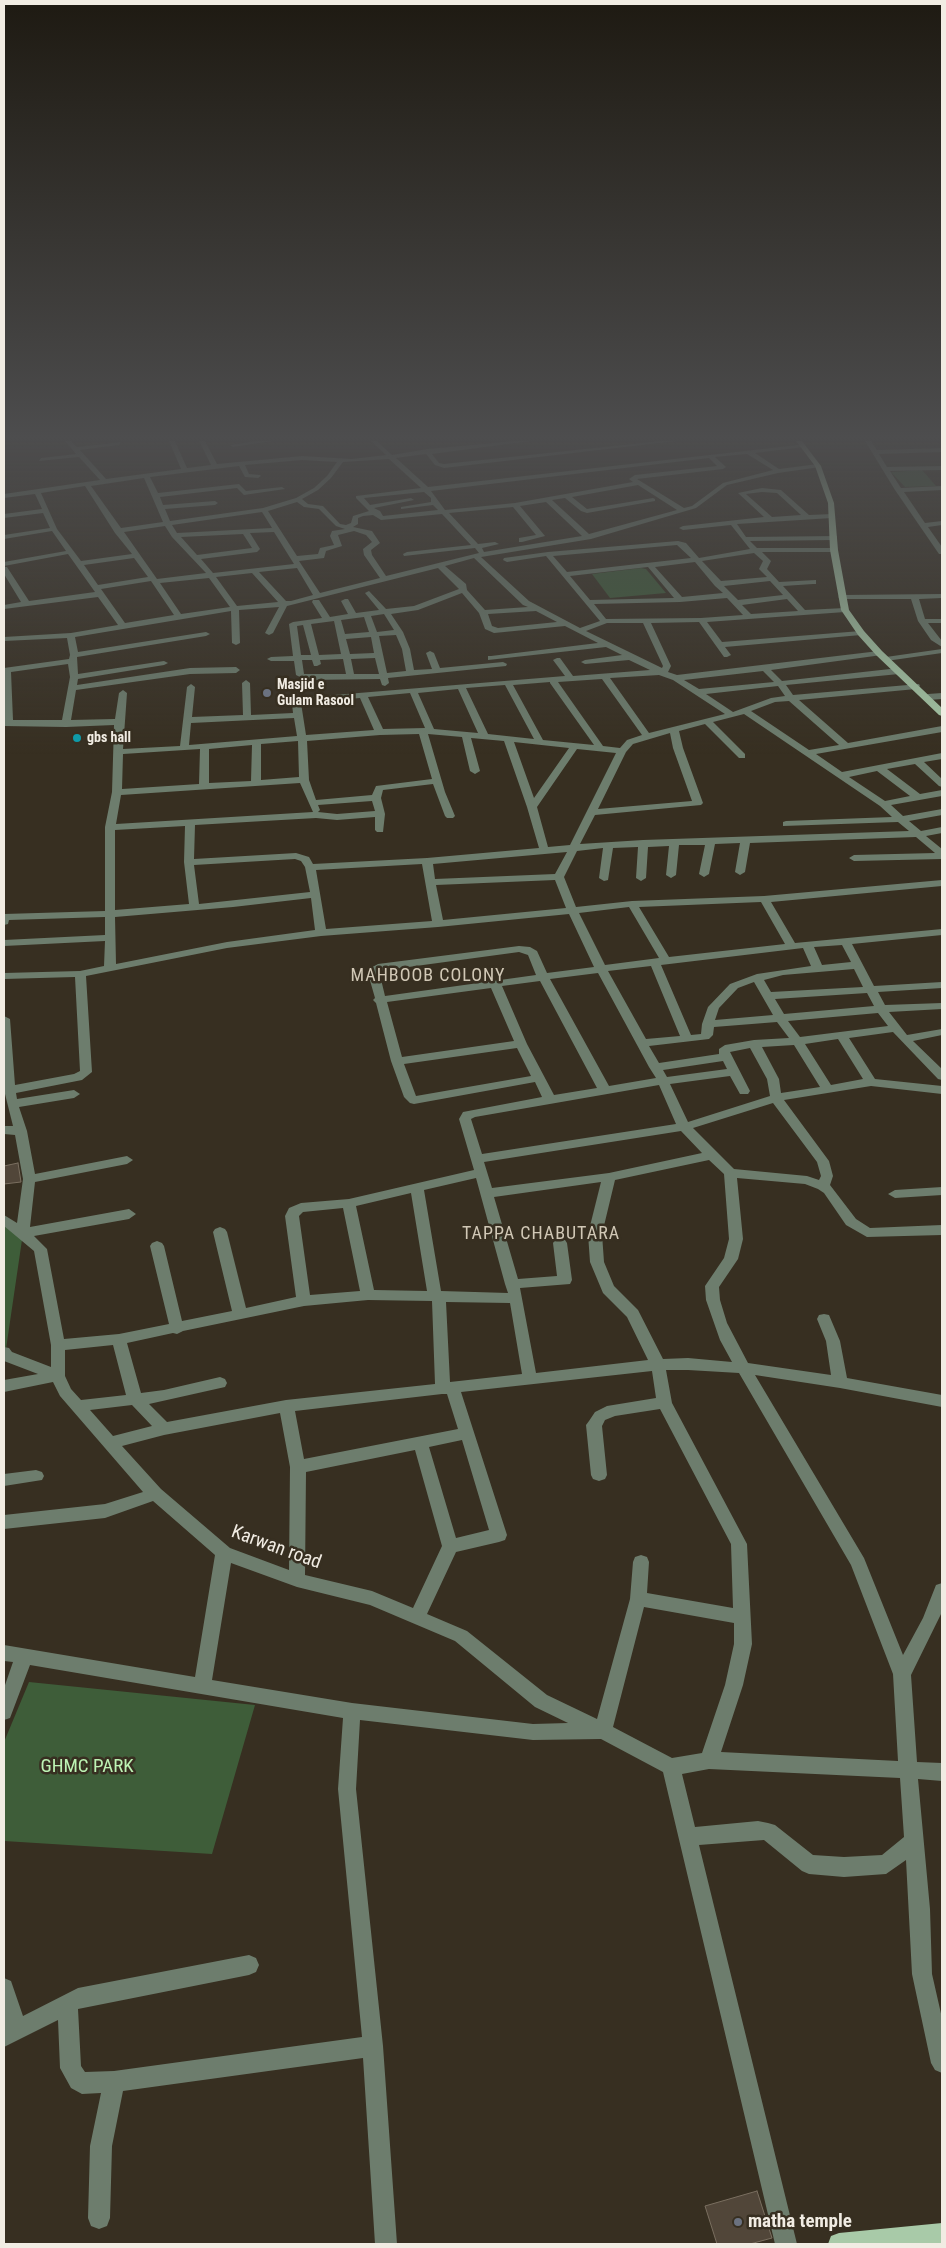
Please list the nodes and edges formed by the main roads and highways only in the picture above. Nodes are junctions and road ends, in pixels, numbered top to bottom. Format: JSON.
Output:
{"nodes":[{"id":1,"x":834,"y":546,"type":"edge"},
{"id":2,"x":942,"y":713,"type":"edge"},
{"id":3,"x":942,"y":2234,"type":"edge"},
{"id":4,"x":839,"y":2244,"type":"edge"}],
"edges":[{"from":1,"to":2,"type":"main road"},
{"from":3,"to":4,"type":"main road"}]}
